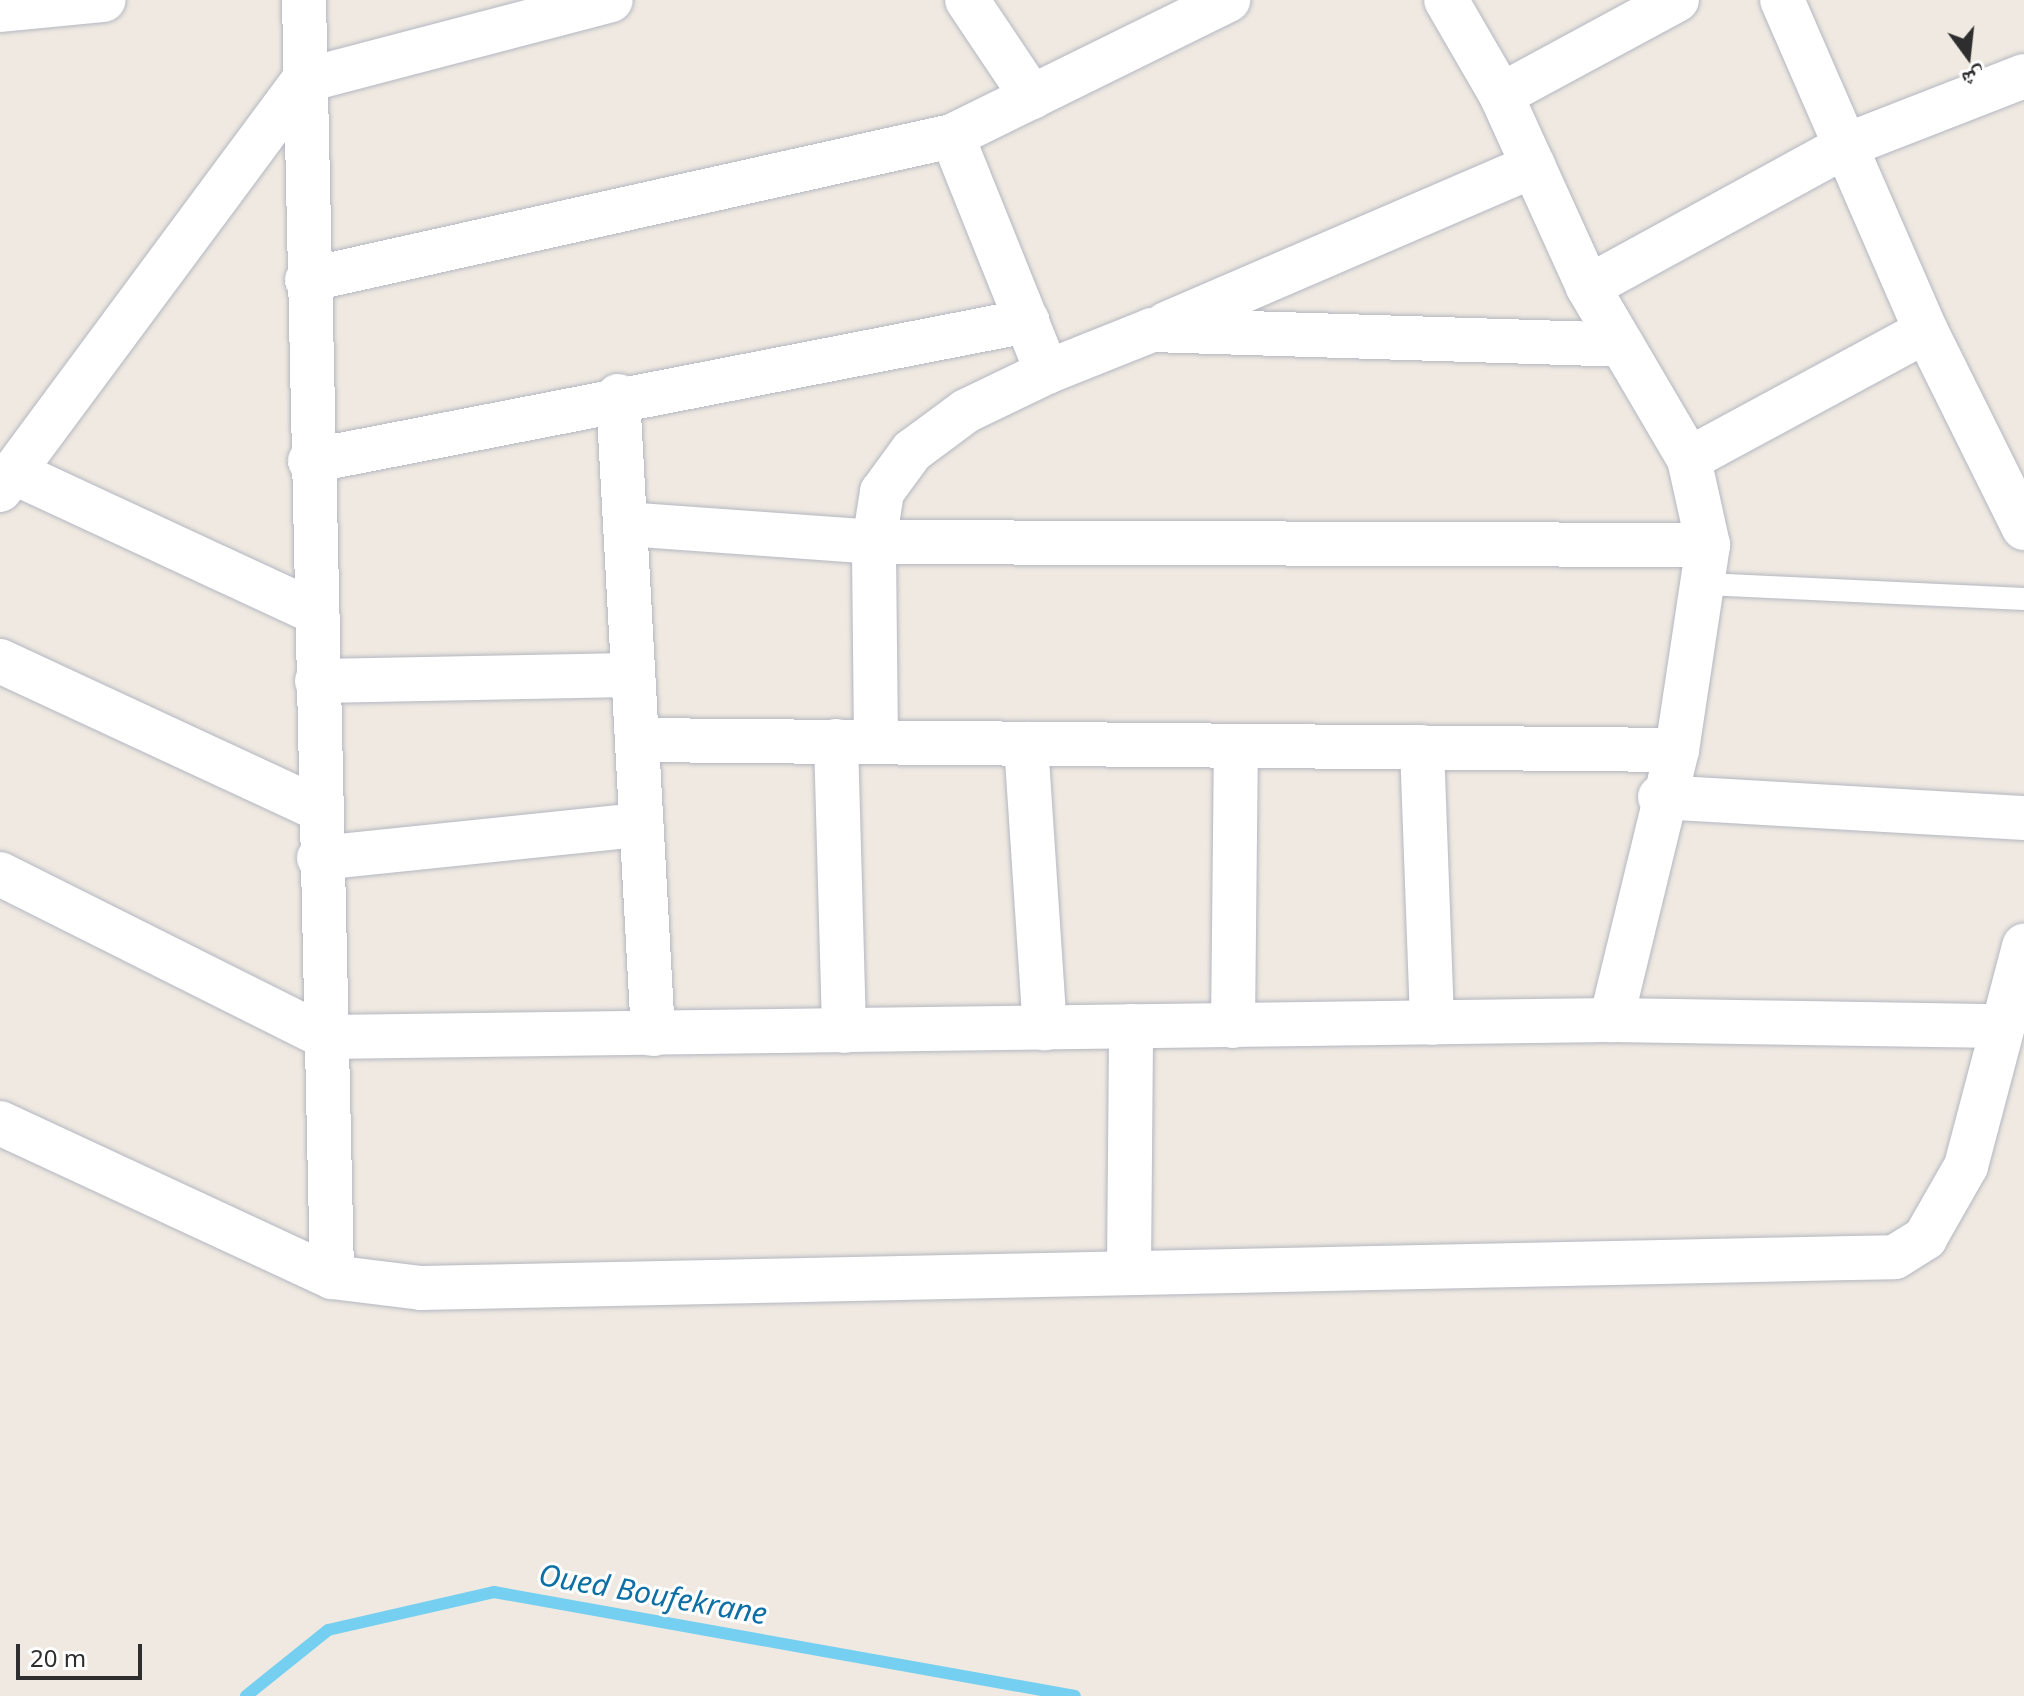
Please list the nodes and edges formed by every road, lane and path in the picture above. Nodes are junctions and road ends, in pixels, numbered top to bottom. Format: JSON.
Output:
{"nodes":[{"id":1,"x":104,"y":0,"type":"edge"},
{"id":2,"x":304,"y":0,"type":"edge"},
{"id":3,"x":611,"y":0,"type":"edge"},
{"id":4,"x":967,"y":0,"type":"edge"},
{"id":5,"x":1228,"y":0,"type":"edge"},
{"id":6,"x":1446,"y":0,"type":"edge"},
{"id":7,"x":1677,"y":0,"type":"edge"},
{"id":8,"x":1782,"y":0,"type":"edge"},
{"id":9,"x":0,"y":10,"type":"edge"},
{"id":10,"x":2024,"y":76,"type":"edge"},
{"id":11,"x":303,"y":81,"type":"junction"},
{"id":12,"x":1501,"y":95,"type":"junction"},
{"id":13,"x":1032,"y":97,"type":"junction"},
{"id":14,"x":952,"y":136,"type":"junction"},
{"id":15,"x":1847,"y":145,"type":"junction"},
{"id":16,"x":1533,"y":166,"type":"junction"},
{"id":17,"x":307,"y":280,"type":"junction"},
{"id":18,"x":1588,"y":287,"type":"junction"},
{"id":19,"x":1027,"y":321,"type":"junction"},
{"id":20,"x":1152,"y":330,"type":"junction"},
{"id":21,"x":1926,"y":331,"type":"junction"},
{"id":22,"x":1622,"y":345,"type":"junction"},
{"id":23,"x":1047,"y":372,"type":"junction"},
{"id":24,"x":618,"y":396,"type":"junction"},
{"id":25,"x":1689,"y":459,"type":"junction"},
{"id":26,"x":310,"y":461,"type":"junction"},
{"id":27,"x":7,"y":481,"type":"edge"},
{"id":28,"x":625,"y":524,"type":"junction"},
{"id":29,"x":2024,"y":528,"type":"edge"},
{"id":30,"x":874,"y":542,"type":"junction"},
{"id":31,"x":1707,"y":564,"type":"junction"},
{"id":32,"x":2024,"y":599,"type":"edge"},
{"id":33,"x":314,"y":612,"type":"junction"},
{"id":34,"x":0,"y":661,"type":"edge"},
{"id":35,"x":633,"y":675,"type":"junction"},
{"id":36,"x":317,"y":681,"type":"junction"},
{"id":37,"x":637,"y":740,"type":"junction"},
{"id":38,"x":856,"y":742,"type":"junction"},
{"id":39,"x":1026,"y":744,"type":"junction"},
{"id":40,"x":1236,"y":746,"type":"junction"},
{"id":41,"x":1422,"y":747,"type":"junction"},
{"id":42,"x":1677,"y":750,"type":"junction"},
{"id":43,"x":1660,"y":797,"type":"junction"},
{"id":44,"x":317,"y":808,"type":"junction"},
{"id":45,"x":2024,"y":818,"type":"edge"},
{"id":46,"x":641,"y":825,"type":"junction"},
{"id":47,"x":319,"y":858,"type":"junction"},
{"id":48,"x":0,"y":874,"type":"edge"},
{"id":49,"x":2024,"y":946,"type":"edge"},
{"id":50,"x":1611,"y":1020,"type":"junction"},
{"id":51,"x":1432,"y":1023,"type":"junction"},
{"id":52,"x":1131,"y":1026,"type":"junction"},
{"id":53,"x":1233,"y":1026,"type":"junction"},
{"id":54,"x":2001,"y":1026,"type":"junction"},
{"id":55,"x":1045,"y":1028,"type":"junction"},
{"id":56,"x":844,"y":1031,"type":"junction"},
{"id":57,"x":653,"y":1034,"type":"junction"},
{"id":58,"x":326,"y":1037,"type":"junction"},
{"id":59,"x":0,"y":1123,"type":"edge"},
{"id":60,"x":1129,"y":1269,"type":"junction"},
{"id":61,"x":332,"y":1277,"type":"junction"}],
"edges":[{"from":1,"to":9,"type":"street"},
{"from":2,"to":11,"type":"street"},
{"from":3,"to":11,"type":"street"},
{"from":4,"to":13,"type":"street"},
{"from":5,"to":13,"type":"street"},
{"from":6,"to":12,"type":"street"},
{"from":7,"to":12,"type":"street"},
{"from":8,"to":15,"type":"street"},
{"from":10,"to":15,"type":"street"},
{"from":11,"to":17,"type":"street"},
{"from":11,"to":27,"type":"street"},
{"from":12,"to":16,"type":"street"},
{"from":13,"to":14,"type":"street"},
{"from":14,"to":17,"type":"street"},
{"from":14,"to":19,"type":"street"},
{"from":15,"to":18,"type":"street"},
{"from":15,"to":21,"type":"street"},
{"from":16,"to":18,"type":"street"},
{"from":16,"to":20,"type":"street"},
{"from":17,"to":26,"type":"street"},
{"from":18,"to":22,"type":"street"},
{"from":19,"to":23,"type":"street"},
{"from":19,"to":24,"type":"street"},
{"from":20,"to":22,"type":"street"},
{"from":20,"to":23,"type":"street"},
{"from":21,"to":25,"type":"street"},
{"from":21,"to":29,"type":"street"},
{"from":22,"to":25,"type":"street"},
{"from":23,"to":30,"type":"street"},
{"from":24,"to":26,"type":"street"},
{"from":24,"to":28,"type":"street"},
{"from":25,"to":31,"type":"street"},
{"from":26,"to":33,"type":"street"},
{"from":27,"to":33,"type":"street"},
{"from":28,"to":30,"type":"street"},
{"from":28,"to":35,"type":"street"},
{"from":30,"to":31,"type":"street"},
{"from":30,"to":38,"type":"street"},
{"from":31,"to":32,"type":"lane"},
{"from":31,"to":42,"type":"street"},
{"from":33,"to":36,"type":"street"},
{"from":34,"to":44,"type":"street"},
{"from":35,"to":36,"type":"street"},
{"from":35,"to":37,"type":"street"},
{"from":36,"to":44,"type":"street"},
{"from":37,"to":38,"type":"street"},
{"from":37,"to":46,"type":"street"},
{"from":38,"to":39,"type":"street"},
{"from":38,"to":56,"type":"street"},
{"from":39,"to":40,"type":"street"},
{"from":39,"to":55,"type":"street"},
{"from":40,"to":41,"type":"street"},
{"from":40,"to":53,"type":"street"},
{"from":41,"to":42,"type":"street"},
{"from":41,"to":51,"type":"street"},
{"from":42,"to":43,"type":"street"},
{"from":43,"to":45,"type":"street"},
{"from":43,"to":50,"type":"street"},
{"from":44,"to":47,"type":"street"},
{"from":46,"to":47,"type":"street"},
{"from":46,"to":57,"type":"street"},
{"from":47,"to":58,"type":"street"},
{"from":48,"to":58,"type":"street"},
{"from":49,"to":54,"type":"street"},
{"from":50,"to":51,"type":"street"},
{"from":50,"to":54,"type":"street"},
{"from":51,"to":53,"type":"street"},
{"from":52,"to":53,"type":"street"},
{"from":52,"to":55,"type":"street"},
{"from":52,"to":60,"type":"street"},
{"from":54,"to":60,"type":"street"},
{"from":55,"to":56,"type":"street"},
{"from":56,"to":57,"type":"street"},
{"from":57,"to":58,"type":"street"},
{"from":58,"to":61,"type":"street"},
{"from":59,"to":61,"type":"street"},
{"from":60,"to":61,"type":"street"}]}
